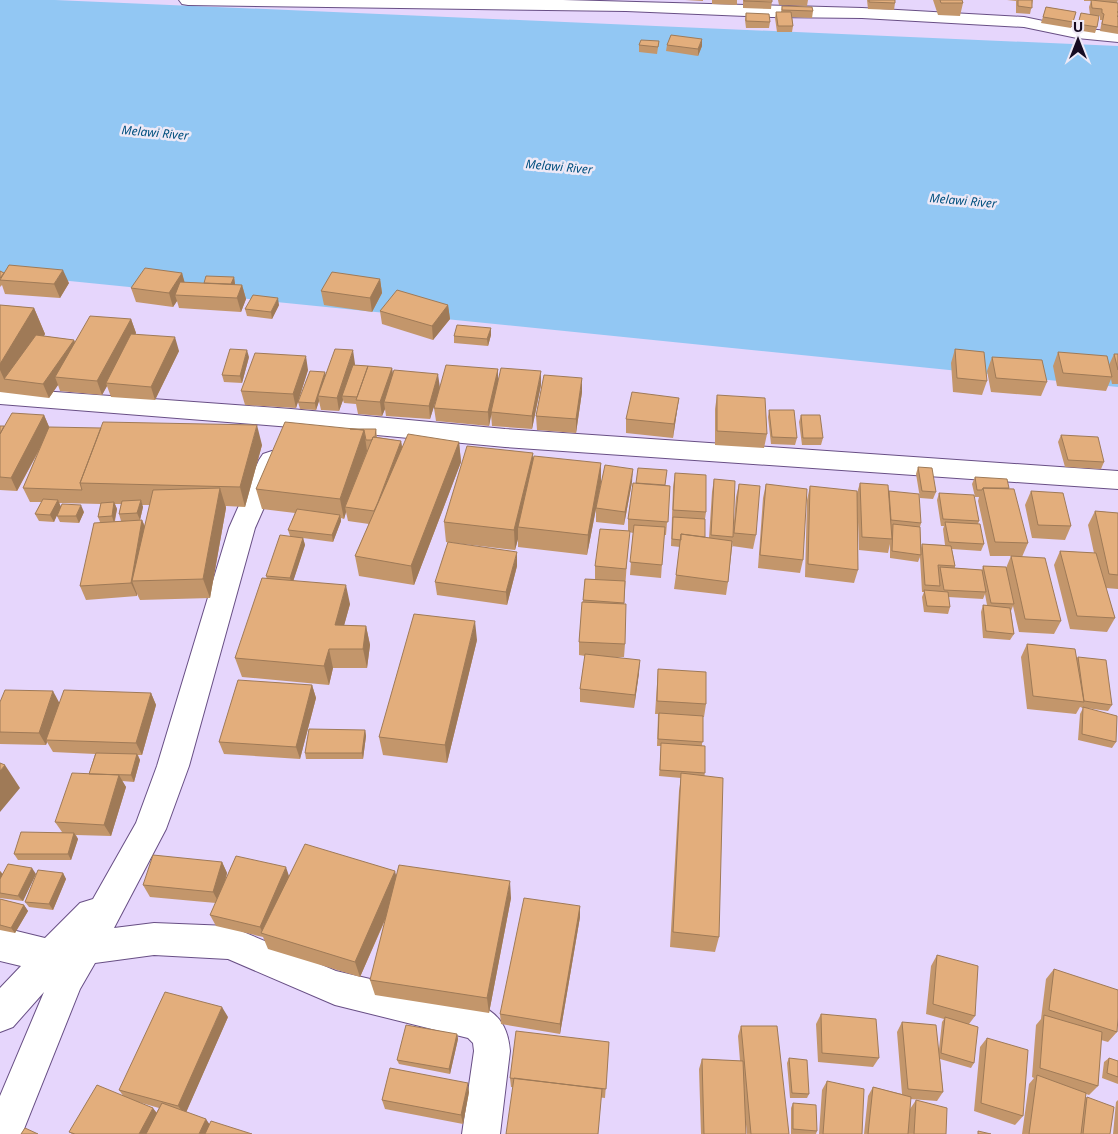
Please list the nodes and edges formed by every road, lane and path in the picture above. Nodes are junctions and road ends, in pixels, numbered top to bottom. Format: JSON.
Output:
{"nodes":[{"id":1,"x":188,"y":0,"type":"edge"},
{"id":2,"x":830,"y":6,"type":"edge"},
{"id":3,"x":1118,"y":37,"type":"edge"},
{"id":4,"x":0,"y":396,"type":"edge"},
{"id":5,"x":291,"y":418,"type":"junction"},
{"id":6,"x":1118,"y":480,"type":"edge"},
{"id":7,"x":0,"y":944,"type":"edge"},
{"id":8,"x":58,"y":965,"type":"junction"},
{"id":9,"x":0,"y":1014,"type":"edge"},
{"id":10,"x":3,"y":1134,"type":"edge"},
{"id":11,"x":481,"y":1134,"type":"edge"}],
"edges":[{"from":1,"to":2,"type":"street"},
{"from":2,"to":3,"type":"street"},
{"from":4,"to":5,"type":"street"},
{"from":5,"to":6,"type":"street"},
{"from":5,"to":8,"type":"street"},
{"from":7,"to":8,"type":"street"},
{"from":8,"to":9,"type":"street"},
{"from":8,"to":10,"type":"street"},
{"from":8,"to":11,"type":"street"}]}
